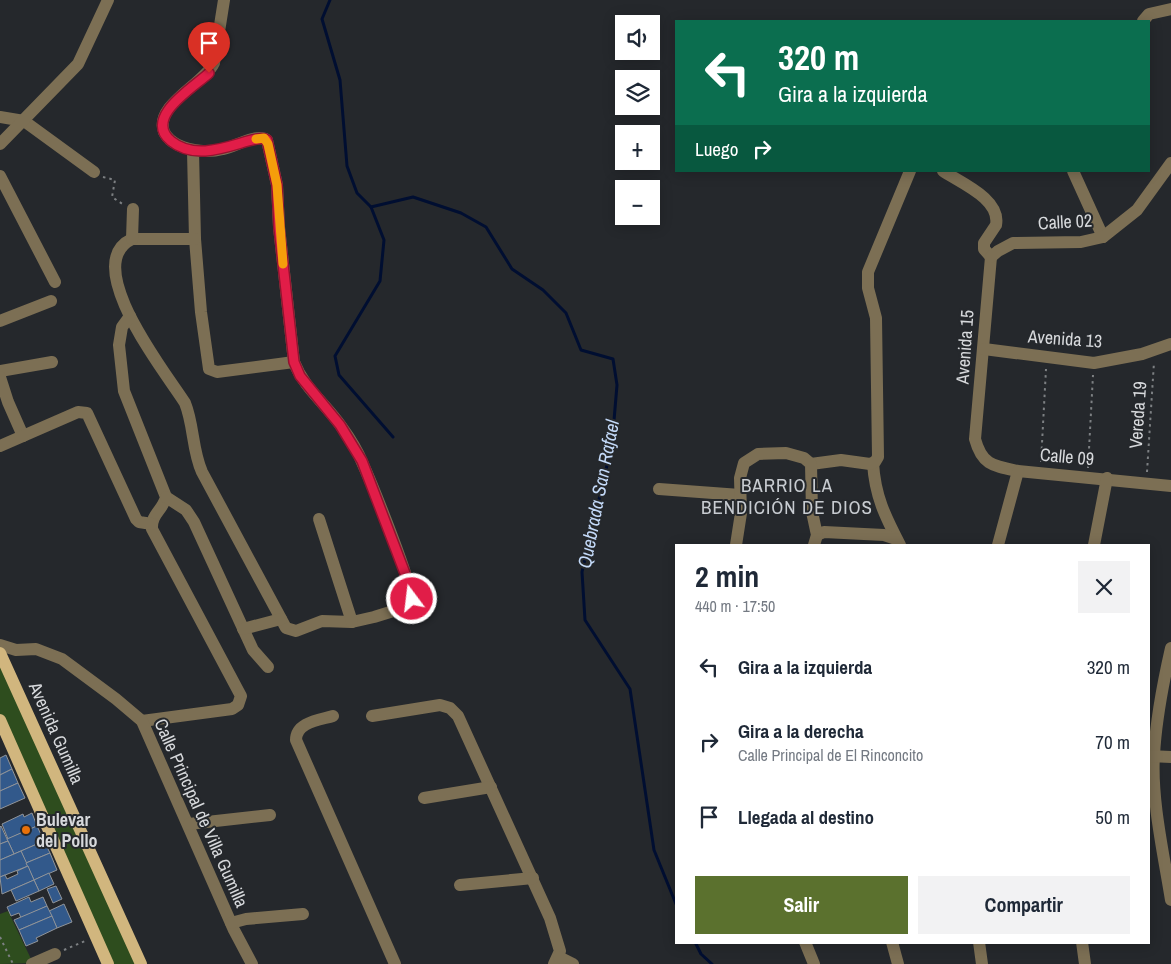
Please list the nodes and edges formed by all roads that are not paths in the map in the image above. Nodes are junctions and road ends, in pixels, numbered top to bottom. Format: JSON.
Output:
{"nodes":[{"id":1,"x":108,"y":0,"type":"edge"},
{"id":2,"x":221,"y":0,"type":"edge"},
{"id":3,"x":1171,"y":9,"type":"edge"},
{"id":4,"x":1144,"y":20,"type":"edge"},
{"id":5,"x":0,"y":117,"type":"edge"},
{"id":6,"x":24,"y":120,"type":"junction"},
{"id":7,"x":0,"y":144,"type":"edge"},
{"id":8,"x":192,"y":151,"type":"junction"},
{"id":9,"x":1171,"y":163,"type":"edge"},
{"id":10,"x":94,"y":172,"type":"road end"},
{"id":11,"x":910,"y":172,"type":"edge"},
{"id":12,"x":945,"y":172,"type":"edge"},
{"id":13,"x":1073,"y":172,"type":"edge"},
{"id":14,"x":0,"y":176,"type":"edge"},
{"id":15,"x":133,"y":209,"type":"road end"},
{"id":16,"x":1103,"y":237,"type":"junction"},
{"id":17,"x":132,"y":239,"type":"junction"},
{"id":18,"x":195,"y":239,"type":"junction"},
{"id":19,"x":991,"y":257,"type":"junction"},
{"id":20,"x":56,"y":282,"type":"dead end"},
{"id":21,"x":51,"y":301,"type":"dead end"},
{"id":22,"x":130,"y":316,"type":"junction"},
{"id":23,"x":0,"y":321,"type":"edge"},
{"id":24,"x":1171,"y":344,"type":"edge"},
{"id":25,"x":984,"y":349,"type":"junction"},
{"id":26,"x":52,"y":362,"type":"dead end"},
{"id":27,"x":294,"y":362,"type":"junction"},
{"id":28,"x":0,"y":371,"type":"edge"},
{"id":29,"x":0,"y":377,"type":"edge"},
{"id":30,"x":23,"y":436,"type":"junction"},
{"id":31,"x":975,"y":439,"type":"joint"},
{"id":32,"x":0,"y":446,"type":"edge"},
{"id":33,"x":873,"y":463,"type":"junction"},
{"id":34,"x":811,"y":464,"type":"junction"},
{"id":35,"x":1018,"y":470,"type":"junction"},
{"id":36,"x":1107,"y":478,"type":"junction"},
{"id":37,"x":1171,"y":486,"type":"edge"},
{"id":38,"x":659,"y":489,"type":"dead end"},
{"id":39,"x":740,"y":495,"type":"junction"},
{"id":40,"x":166,"y":497,"type":"junction"},
{"id":41,"x":319,"y":519,"type":"dead end"},
{"id":42,"x":152,"y":524,"type":"junction"},
{"id":43,"x":816,"y":540,"type":"edge"},
{"id":44,"x":898,"y":542,"type":"edge"},
{"id":45,"x":736,"y":544,"type":"edge"},
{"id":46,"x":998,"y":544,"type":"edge"},
{"id":47,"x":1094,"y":544,"type":"edge"},
{"id":48,"x":281,"y":619,"type":"junction"},
{"id":49,"x":352,"y":622,"type":"junction"},
{"id":50,"x":243,"y":629,"type":"junction"},
{"id":51,"x":0,"y":645,"type":"edge"},
{"id":52,"x":1171,"y":648,"type":"edge"},
{"id":53,"x":25,"y":650,"type":"junction"},
{"id":54,"x":0,"y":653,"type":"edge"},
{"id":55,"x":268,"y":667,"type":"dead end"},
{"id":56,"x":9,"y":673,"type":"junction"},
{"id":57,"x":334,"y":716,"type":"dead end"},
{"id":58,"x":372,"y":716,"type":"dead end"},
{"id":59,"x":0,"y":720,"type":"edge"},
{"id":60,"x":142,"y":721,"type":"junction"},
{"id":61,"x":1151,"y":756,"type":"edge"},
{"id":62,"x":1171,"y":757,"type":"edge"},
{"id":63,"x":491,"y":787,"type":"junction"},
{"id":64,"x":424,"y":798,"type":"dead end"},
{"id":65,"x":270,"y":815,"type":"dead end"},
{"id":66,"x":188,"y":824,"type":"junction"},
{"id":67,"x":532,"y":878,"type":"junction"},
{"id":68,"x":460,"y":885,"type":"dead end"},
{"id":69,"x":1171,"y":900,"type":"edge"},
{"id":70,"x":303,"y":914,"type":"dead end"},
{"id":71,"x":231,"y":923,"type":"junction"},
{"id":72,"x":805,"y":944,"type":"edge"},
{"id":73,"x":893,"y":944,"type":"edge"},
{"id":74,"x":979,"y":944,"type":"edge"},
{"id":75,"x":1082,"y":944,"type":"edge"},
{"id":76,"x":55,"y":954,"type":"road end"},
{"id":77,"x":557,"y":960,"type":"edge"},
{"id":78,"x":32,"y":964,"type":"edge"},
{"id":79,"x":108,"y":964,"type":"edge"},
{"id":80,"x":141,"y":964,"type":"edge"},
{"id":81,"x":252,"y":964,"type":"edge"},
{"id":82,"x":395,"y":964,"type":"edge"},
{"id":83,"x":573,"y":964,"type":"edge"},
{"id":84,"x":814,"y":964,"type":"edge"},
{"id":85,"x":898,"y":964,"type":"edge"},
{"id":86,"x":982,"y":964,"type":"edge"},
{"id":87,"x":1084,"y":964,"type":"edge"}],
"edges":[{"from":1,"to":6,"type":"street"},
{"from":2,"to":8,"type":"street"},
{"from":3,"to":4,"type":"street"},
{"from":5,"to":6,"type":"street"},
{"from":6,"to":7,"type":"street"},
{"from":6,"to":10,"type":"street"},
{"from":8,"to":18,"type":"street"},
{"from":8,"to":27,"type":"street"},
{"from":9,"to":16,"type":"street","name":"Calle 02"},
{"from":11,"to":33,"type":"street"},
{"from":12,"to":19,"type":"street","name":"Avenida 15"},
{"from":13,"to":16,"type":"street"},
{"from":14,"to":20,"type":"street"},
{"from":15,"to":17,"type":"street"},
{"from":16,"to":19,"type":"street","name":"Calle 02"},
{"from":17,"to":18,"type":"street"},
{"from":17,"to":22,"type":"street"},
{"from":18,"to":27,"type":"street"},
{"from":19,"to":25,"type":"street","name":"Avenida 15"},
{"from":21,"to":23,"type":"street"},
{"from":22,"to":40,"type":"street"},
{"from":22,"to":48,"type":"street"},
{"from":24,"to":25,"type":"street","name":"Avenida 13"},
{"from":25,"to":31,"type":"street","name":"Avenida 15"},
{"from":26,"to":28,"type":"street"},
{"from":27,"to":49,"type":"street"},
{"from":29,"to":30,"type":"street"},
{"from":30,"to":32,"type":"street"},
{"from":30,"to":42,"type":"street"},
{"from":31,"to":35,"type":"street","name":"Calle 09"},
{"from":33,"to":34,"type":"street"},
{"from":33,"to":44,"type":"street"},
{"from":34,"to":39,"type":"street"},
{"from":34,"to":43,"type":"street"},
{"from":35,"to":36,"type":"street","name":"Calle 09"},
{"from":35,"to":46,"type":"street"},
{"from":36,"to":37,"type":"street","name":"Calle 09"},
{"from":36,"to":47,"type":"street"},
{"from":38,"to":39,"type":"street"},
{"from":39,"to":45,"type":"street"},
{"from":40,"to":42,"type":"street"},
{"from":40,"to":50,"type":"street"},
{"from":41,"to":49,"type":"street"},
{"from":42,"to":60,"type":"street"},
{"from":43,"to":44,"type":"street"},
{"from":48,"to":49,"type":"street"},
{"from":48,"to":50,"type":"street"},
{"from":50,"to":55,"type":"street"},
{"from":51,"to":53,"type":"street","name":"Calle Principal de Villa Gumilla"},
{"from":52,"to":61,"type":"street"},
{"from":53,"to":56,"type":"street"},
{"from":53,"to":60,"type":"street","name":"Calle Principal de Villa Gumilla"},
{"from":54,"to":56,"type":"main road","name":"Avenida Gumilla"},
{"from":56,"to":80,"type":"main road","name":"Avenida Gumilla"},
{"from":57,"to":82,"type":"street"},
{"from":58,"to":63,"type":"street"},
{"from":59,"to":79,"type":"main road"},
{"from":60,"to":66,"type":"street","name":"Calle Principal de Villa Gumilla"},
{"from":61,"to":62,"type":"street"},
{"from":61,"to":69,"type":"street"},
{"from":63,"to":64,"type":"street"},
{"from":63,"to":67,"type":"street"},
{"from":65,"to":66,"type":"street"},
{"from":66,"to":71,"type":"street","name":"Calle Principal de Villa Gumilla"},
{"from":67,"to":68,"type":"street"},
{"from":67,"to":77,"type":"street"},
{"from":70,"to":71,"type":"street"},
{"from":71,"to":81,"type":"street","name":"Calle Principal de Villa Gumilla"},
{"from":72,"to":84,"type":"street"},
{"from":73,"to":85,"type":"street"},
{"from":74,"to":86,"type":"street"},
{"from":75,"to":87,"type":"street"},
{"from":76,"to":78,"type":"street"},
{"from":77,"to":83,"type":"street"}]}
